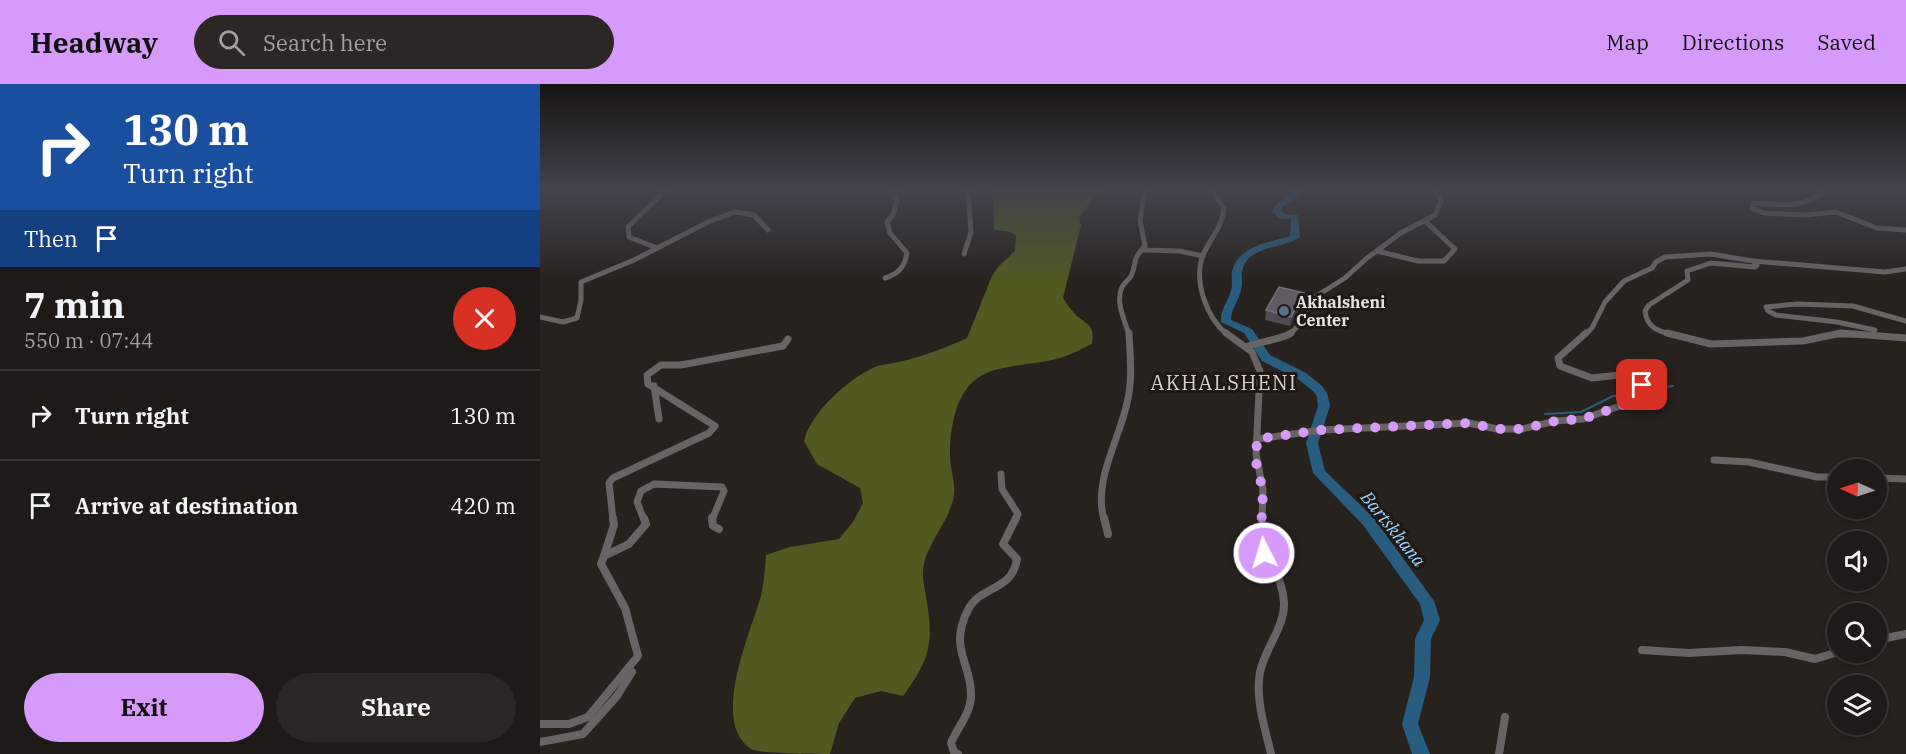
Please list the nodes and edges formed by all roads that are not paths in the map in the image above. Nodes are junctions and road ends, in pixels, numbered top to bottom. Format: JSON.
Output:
{"nodes":[{"id":1,"x":636,"y":219,"type":"edge"},
{"id":2,"x":715,"y":219,"type":"edge"},
{"id":3,"x":758,"y":219,"type":"edge"},
{"id":4,"x":888,"y":219,"type":"edge"},
{"id":5,"x":971,"y":219,"type":"edge"},
{"id":6,"x":1140,"y":219,"type":"edge"},
{"id":7,"x":1223,"y":219,"type":"edge"},
{"id":8,"x":1428,"y":219,"type":"edge"},
{"id":9,"x":1855,"y":219,"type":"edge"},
{"id":10,"x":1425,"y":221,"type":"junction"},
{"id":11,"x":768,"y":230,"type":"dead end"},
{"id":12,"x":1906,"y":230,"type":"edge"},
{"id":13,"x":657,"y":248,"type":"junction"},
{"id":14,"x":1143,"y":250,"type":"junction"},
{"id":15,"x":1377,"y":251,"type":"junction"},
{"id":16,"x":964,"y":254,"type":"dead end"},
{"id":17,"x":1203,"y":256,"type":"junction"},
{"id":18,"x":1753,"y":261,"type":"junction"},
{"id":19,"x":1906,"y":269,"type":"edge"},
{"id":20,"x":885,"y":278,"type":"dead end"},
{"id":21,"x":540,"y":317,"type":"edge"},
{"id":22,"x":1906,"y":321,"type":"edge"},
{"id":23,"x":1902,"y":337,"type":"edge"},
{"id":24,"x":788,"y":339,"type":"dead end"},
{"id":25,"x":1248,"y":347,"type":"junction"},
{"id":26,"x":654,"y":386,"type":"junction"},
{"id":27,"x":659,"y":419,"type":"dead end"},
{"id":28,"x":1257,"y":439,"type":"junction"},
{"id":29,"x":1714,"y":460,"type":"dead end"},
{"id":30,"x":1001,"y":474,"type":"dead end"},
{"id":31,"x":1827,"y":477,"type":"edge"},
{"id":32,"x":1887,"y":478,"type":"edge"},
{"id":33,"x":1906,"y":479,"type":"edge"},
{"id":34,"x":719,"y":529,"type":"dead end"},
{"id":35,"x":1108,"y":534,"type":"dead end"},
{"id":36,"x":604,"y":556,"type":"junction"},
{"id":37,"x":1906,"y":634,"type":"edge"},
{"id":38,"x":1887,"y":638,"type":"edge"},
{"id":39,"x":1642,"y":650,"type":"dead end"},
{"id":40,"x":1827,"y":655,"type":"edge"},
{"id":41,"x":638,"y":656,"type":"junction"},
{"id":42,"x":1505,"y":717,"type":"dead end"},
{"id":43,"x":540,"y":724,"type":"edge"},
{"id":44,"x":540,"y":742,"type":"edge"},
{"id":45,"x":958,"y":754,"type":"edge"},
{"id":46,"x":1271,"y":754,"type":"edge"},
{"id":47,"x":1499,"y":754,"type":"edge"}],
"edges":[{"from":1,"to":13,"type":"street"},
{"from":2,"to":13,"type":"street"},
{"from":3,"to":11,"type":"street"},
{"from":4,"to":20,"type":"street"},
{"from":5,"to":16,"type":"street"},
{"from":6,"to":14,"type":"street"},
{"from":7,"to":17,"type":"street"},
{"from":8,"to":10,"type":"street"},
{"from":9,"to":12,"type":"street"},
{"from":10,"to":15,"type":"street"},
{"from":10,"to":15,"type":"street"},
{"from":13,"to":21,"type":"street"},
{"from":14,"to":17,"type":"street"},
{"from":14,"to":35,"type":"street"},
{"from":15,"to":25,"type":"street"},
{"from":17,"to":25,"type":"street"},
{"from":18,"to":19,"type":"street"},
{"from":18,"to":23,"type":"street"},
{"from":18,"to":28,"type":"street"},
{"from":22,"to":23,"type":"street"},
{"from":24,"to":26,"type":"street"},
{"from":25,"to":28,"type":"street"},
{"from":26,"to":27,"type":"street"},
{"from":26,"to":36,"type":"street"},
{"from":28,"to":46,"type":"street"},
{"from":29,"to":31,"type":"street"},
{"from":30,"to":45,"type":"street"},
{"from":32,"to":33,"type":"street"},
{"from":34,"to":36,"type":"street"},
{"from":36,"to":41,"type":"street"},
{"from":37,"to":38,"type":"street"},
{"from":39,"to":40,"type":"street"},
{"from":41,"to":43,"type":"street"},
{"from":41,"to":44,"type":"street"},
{"from":42,"to":47,"type":"street"}]}
